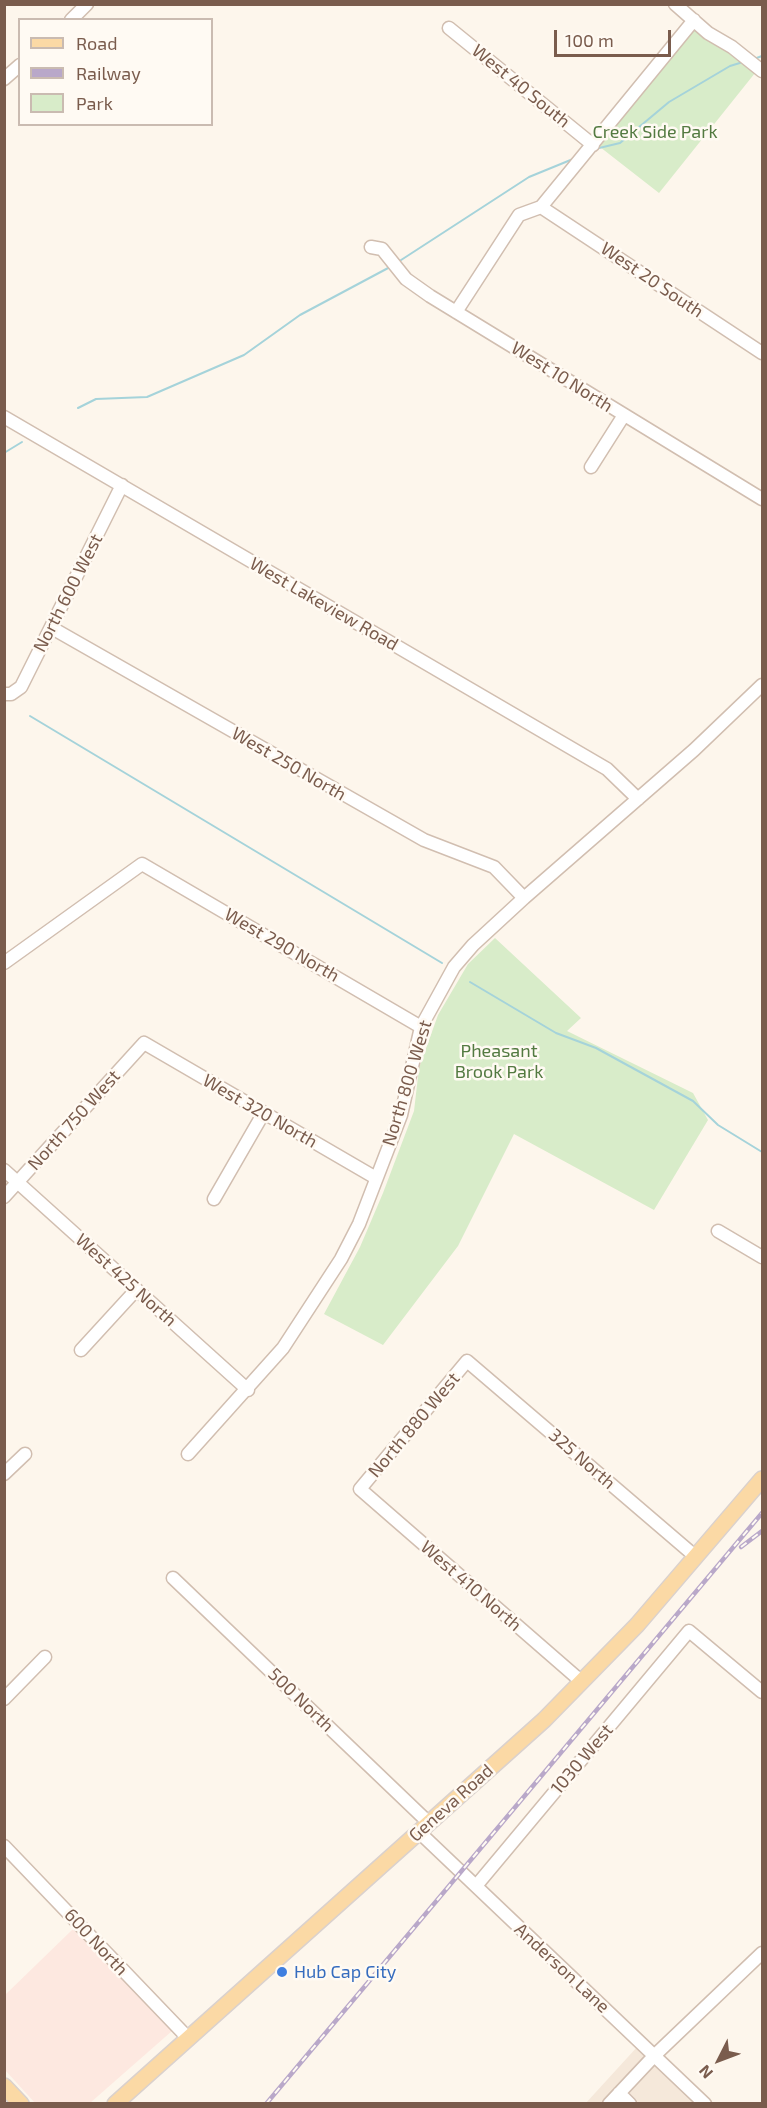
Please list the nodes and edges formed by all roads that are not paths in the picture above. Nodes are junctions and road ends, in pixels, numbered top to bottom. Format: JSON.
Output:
{"nodes":[{"id":1,"x":87,"y":4,"type":"edge"},
{"id":2,"x":675,"y":4,"type":"edge"},
{"id":3,"x":72,"y":18,"type":"edge"},
{"id":4,"x":694,"y":20,"type":"junction"},
{"id":5,"x":449,"y":28,"type":"dead end"},
{"id":6,"x":18,"y":67,"type":"edge"},
{"id":7,"x":762,"y":71,"type":"edge"},
{"id":8,"x":4,"y":79,"type":"edge"},
{"id":9,"x":593,"y":145,"type":"junction"},
{"id":10,"x":541,"y":207,"type":"junction"},
{"id":11,"x":371,"y":248,"type":"dead end"},
{"id":12,"x":456,"y":312,"type":"junction"},
{"id":13,"x":762,"y":353,"type":"edge"},
{"id":14,"x":624,"y":415,"type":"junction"},
{"id":15,"x":4,"y":417,"type":"edge"},
{"id":16,"x":591,"y":467,"type":"dead end"},
{"id":17,"x":122,"y":485,"type":"junction"},
{"id":18,"x":762,"y":499,"type":"edge"},
{"id":19,"x":52,"y":628,"type":"junction"},
{"id":20,"x":762,"y":685,"type":"edge"},
{"id":21,"x":6,"y":694,"type":"edge"},
{"id":22,"x":638,"y":799,"type":"junction"},
{"id":23,"x":524,"y":898,"type":"junction"},
{"id":24,"x":4,"y":963,"type":"edge"},
{"id":25,"x":422,"y":1027,"type":"junction"},
{"id":26,"x":144,"y":1042,"type":"joint"},
{"id":27,"x":263,"y":1114,"type":"junction"},
{"id":28,"x":4,"y":1170,"type":"edge"},
{"id":29,"x":376,"y":1178,"type":"junction"},
{"id":30,"x":18,"y":1182,"type":"junction"},
{"id":31,"x":4,"y":1197,"type":"edge"},
{"id":32,"x":214,"y":1199,"type":"dead end"},
{"id":33,"x":718,"y":1231,"type":"dead end"},
{"id":34,"x":762,"y":1257,"type":"edge"},
{"id":35,"x":136,"y":1290,"type":"junction"},
{"id":36,"x":81,"y":1350,"type":"dead end"},
{"id":37,"x":467,"y":1361,"type":"joint"},
{"id":38,"x":248,"y":1390,"type":"junction"},
{"id":39,"x":25,"y":1454,"type":"dead end"},
{"id":40,"x":188,"y":1454,"type":"dead end"},
{"id":41,"x":4,"y":1474,"type":"edge"},
{"id":42,"x":762,"y":1479,"type":"edge"},
{"id":43,"x":360,"y":1489,"type":"joint"},
{"id":44,"x":696,"y":1557,"type":"junction"},
{"id":45,"x":173,"y":1578,"type":"dead end"},
{"id":46,"x":45,"y":1658,"type":"dead end"},
{"id":47,"x":582,"y":1682,"type":"junction"},
{"id":48,"x":762,"y":1692,"type":"edge"},
{"id":49,"x":4,"y":1699,"type":"edge"},
{"id":50,"x":424,"y":1827,"type":"junction"},
{"id":51,"x":4,"y":1846,"type":"edge"},
{"id":52,"x":476,"y":1886,"type":"junction"},
{"id":53,"x":762,"y":1953,"type":"edge"},
{"id":54,"x":188,"y":2038,"type":"junction"},
{"id":55,"x":655,"y":2055,"type":"junction"},
{"id":56,"x":4,"y":2086,"type":"edge"},
{"id":57,"x":619,"y":2093,"type":"junction"},
{"id":58,"x":21,"y":2103,"type":"edge"},
{"id":59,"x":115,"y":2103,"type":"edge"},
{"id":60,"x":609,"y":2103,"type":"edge"},
{"id":61,"x":630,"y":2103,"type":"edge"},
{"id":62,"x":705,"y":2103,"type":"edge"}],
"edges":[{"from":1,"to":3,"type":"street"},
{"from":2,"to":4,"type":"street"},
{"from":4,"to":7,"type":"street"},
{"from":4,"to":9,"type":"street"},
{"from":5,"to":9,"type":"street","name":"West 40 South"},
{"from":6,"to":8,"type":"street"},
{"from":9,"to":10,"type":"street"},
{"from":10,"to":12,"type":"street"},
{"from":10,"to":13,"type":"street","name":"West 20 South"},
{"from":11,"to":12,"type":"street","name":"West 10 North"},
{"from":12,"to":14,"type":"street","name":"West 10 North"},
{"from":14,"to":16,"type":"street"},
{"from":14,"to":18,"type":"street","name":"West 10 North"},
{"from":15,"to":17,"type":"street","name":"West Lakeview Road"},
{"from":17,"to":19,"type":"street","name":"North 600 West"},
{"from":17,"to":22,"type":"street","name":"West Lakeview Road"},
{"from":19,"to":21,"type":"street","name":"North 600 West"},
{"from":19,"to":23,"type":"street","name":"West 250 North"},
{"from":20,"to":22,"type":"street","name":"North 800 West"},
{"from":22,"to":23,"type":"street","name":"North 800 West"},
{"from":23,"to":25,"type":"street","name":"North 800 West"},
{"from":24,"to":25,"type":"street","name":"West 290 North"},
{"from":25,"to":29,"type":"street","name":"North 800 West"},
{"from":26,"to":27,"type":"street","name":"West 320 North"},
{"from":26,"to":30,"type":"street","name":"North 750 West"},
{"from":27,"to":29,"type":"street","name":"West 320 North"},
{"from":27,"to":32,"type":"street"},
{"from":28,"to":30,"type":"street","name":"West 425 North"},
{"from":29,"to":38,"type":"street","name":"North 800 West"},
{"from":30,"to":31,"type":"street","name":"North 750 West"},
{"from":30,"to":35,"type":"street","name":"West 425 North"},
{"from":33,"to":34,"type":"street"},
{"from":35,"to":36,"type":"street"},
{"from":35,"to":38,"type":"street","name":"West 425 North"},
{"from":37,"to":43,"type":"street","name":"North 880 West"},
{"from":37,"to":44,"type":"street","name":"325 North"},
{"from":38,"to":40,"type":"street","name":"North 800 West"},
{"from":39,"to":41,"type":"street"},
{"from":42,"to":44,"type":"main road","name":"Geneva Road"},
{"from":43,"to":47,"type":"street","name":"West 410 North"},
{"from":44,"to":47,"type":"main road","name":"Geneva Road"},
{"from":45,"to":50,"type":"street","name":"500 North"},
{"from":46,"to":49,"type":"street"},
{"from":47,"to":50,"type":"main road","name":"Geneva Road"},
{"from":48,"to":52,"type":"street","name":"1030 West"},
{"from":50,"to":52,"type":"street","name":"Anderson Lane"},
{"from":50,"to":54,"type":"main road","name":"Geneva Road"},
{"from":51,"to":54,"type":"street","name":"600 North"},
{"from":52,"to":55,"type":"street","name":"Anderson Lane"},
{"from":53,"to":55,"type":"street"},
{"from":54,"to":59,"type":"main road","name":"Geneva Road"},
{"from":55,"to":57,"type":"street"},
{"from":55,"to":62,"type":"street","name":"Anderson Lane"},
{"from":56,"to":58,"type":"main road"},
{"from":57,"to":60,"type":"street"},
{"from":57,"to":61,"type":"street"}]}
